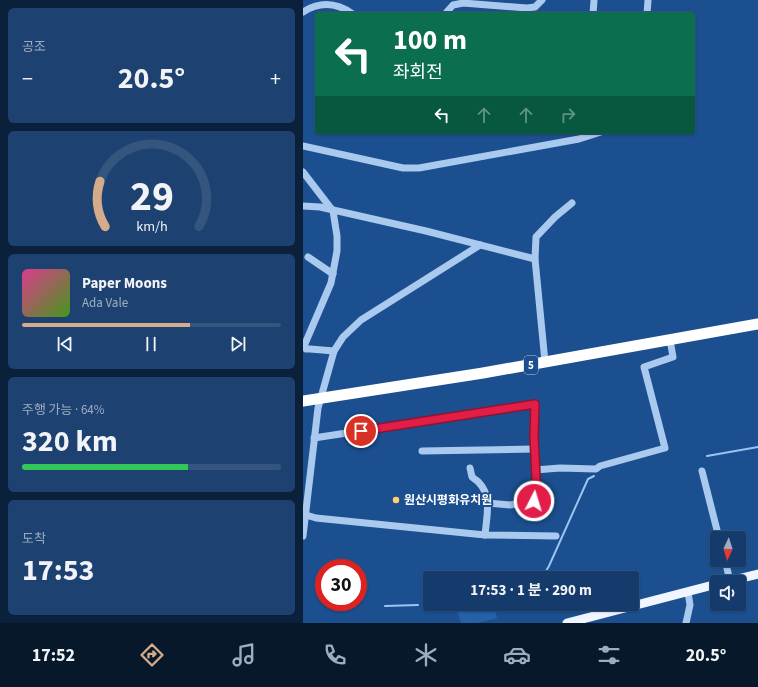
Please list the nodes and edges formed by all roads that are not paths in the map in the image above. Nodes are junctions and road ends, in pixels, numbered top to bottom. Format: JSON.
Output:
{"nodes":[{"id":1,"x":542,"y":0,"type":"edge"},
{"id":2,"x":595,"y":0,"type":"edge"},
{"id":3,"x":648,"y":0,"type":"edge"},
{"id":4,"x":303,"y":12,"type":"edge"},
{"id":5,"x":349,"y":12,"type":"edge"},
{"id":6,"x":447,"y":12,"type":"edge"},
{"id":7,"x":593,"y":12,"type":"edge"},
{"id":8,"x":647,"y":12,"type":"edge"},
{"id":9,"x":594,"y":134,"type":"edge"},
{"id":10,"x":303,"y":146,"type":"edge"},
{"id":11,"x":303,"y":172,"type":"edge"},
{"id":12,"x":571,"y":203,"type":"dead end"},
{"id":13,"x":303,"y":206,"type":"edge"},
{"id":14,"x":333,"y":211,"type":"junction"},
{"id":15,"x":480,"y":245,"type":"junction"},
{"id":16,"x":308,"y":257,"type":"dead end"},
{"id":17,"x":535,"y":259,"type":"junction"},
{"id":18,"x":333,"y":274,"type":"junction"},
{"id":19,"x":758,"y":324,"type":"edge"},
{"id":20,"x":670,"y":340,"type":"junction"},
{"id":21,"x":334,"y":351,"type":"junction"},
{"id":22,"x":545,"y":362,"type":"junction"},
{"id":23,"x":322,"y":399,"type":"junction"},
{"id":24,"x":303,"y":401,"type":"edge"},
{"id":25,"x":314,"y":438,"type":"junction"},
{"id":26,"x":534,"y":449,"type":"junction"},
{"id":27,"x":422,"y":451,"type":"dead end"},
{"id":28,"x":470,"y":468,"type":"dead end"},
{"id":29,"x":535,"y":470,"type":"junction"},
{"id":30,"x":702,"y":471,"type":"dead end"},
{"id":31,"x":488,"y":503,"type":"junction"},
{"id":32,"x":304,"y":514,"type":"edge"},
{"id":33,"x":717,"y":531,"type":"edge"},
{"id":34,"x":485,"y":535,"type":"junction"},
{"id":35,"x":303,"y":536,"type":"edge"},
{"id":36,"x":556,"y":536,"type":"dead end"},
{"id":37,"x":758,"y":574,"type":"edge"},
{"id":38,"x":746,"y":577,"type":"edge"},
{"id":39,"x":710,"y":586,"type":"edge"},
{"id":40,"x":688,"y":592,"type":"junction"},
{"id":41,"x":567,"y":623,"type":"edge"},
{"id":42,"x":686,"y":623,"type":"edge"}],
"edges":[{"from":1,"to":6,"type":"street"},
{"from":2,"to":7,"type":"street"},
{"from":3,"to":8,"type":"street"},
{"from":4,"to":5,"type":"street"},
{"from":9,"to":10,"type":"street"},
{"from":11,"to":14,"type":"street"},
{"from":12,"to":17,"type":"street"},
{"from":13,"to":14,"type":"street"},
{"from":14,"to":15,"type":"street"},
{"from":14,"to":18,"type":"street"},
{"from":15,"to":17,"type":"street"},
{"from":15,"to":21,"type":"street"},
{"from":16,"to":18,"type":"street"},
{"from":17,"to":22,"type":"street"},
{"from":18,"to":21,"type":"street"},
{"from":19,"to":20,"type":"highway","number":"5"},
{"from":20,"to":22,"type":"highway","number":"5"},
{"from":20,"to":29,"type":"street"},
{"from":21,"to":23,"type":"street"},
{"from":22,"to":23,"type":"highway","number":"5"},
{"from":23,"to":24,"type":"highway","number":"5"},
{"from":23,"to":25,"type":"street"},
{"from":25,"to":26,"type":"street"},
{"from":25,"to":32,"type":"street"},
{"from":26,"to":27,"type":"street"},
{"from":26,"to":29,"type":"street"},
{"from":28,"to":31,"type":"street"},
{"from":29,"to":31,"type":"street"},
{"from":30,"to":33,"type":"street"},
{"from":31,"to":34,"type":"street"},
{"from":32,"to":34,"type":"street"},
{"from":32,"to":35,"type":"street"},
{"from":34,"to":36,"type":"street"},
{"from":37,"to":38,"type":"main road"},
{"from":39,"to":40,"type":"main road"},
{"from":40,"to":41,"type":"main road"},
{"from":40,"to":42,"type":"street"}]}
